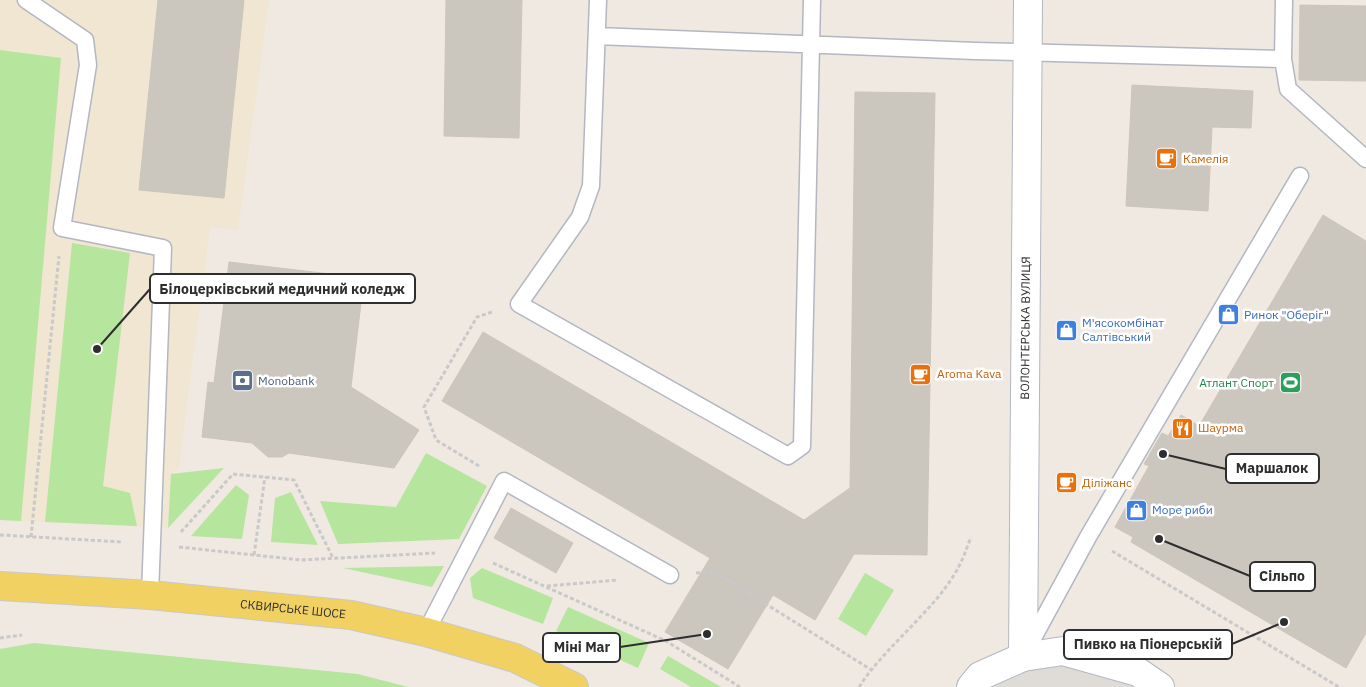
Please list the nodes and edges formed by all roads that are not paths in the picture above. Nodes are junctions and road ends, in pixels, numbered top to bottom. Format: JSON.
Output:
{"nodes":[{"id":1,"x":26,"y":0,"type":"edge"},
{"id":2,"x":598,"y":0,"type":"edge"},
{"id":3,"x":812,"y":0,"type":"edge"},
{"id":4,"x":1028,"y":0,"type":"edge"},
{"id":5,"x":1284,"y":0,"type":"edge"},
{"id":6,"x":597,"y":36,"type":"junction"},
{"id":7,"x":811,"y":44,"type":"junction"},
{"id":8,"x":1027,"y":52,"type":"junction"},
{"id":9,"x":1283,"y":59,"type":"junction"},
{"id":10,"x":1366,"y":159,"type":"edge"},
{"id":11,"x":1300,"y":176,"type":"dead end"},
{"id":12,"x":670,"y":576,"type":"dead end"},
{"id":13,"x":0,"y":586,"type":"edge"},
{"id":14,"x":150,"y":595,"type":"junction"},
{"id":15,"x":426,"y":632,"type":"junction"},
{"id":16,"x":1023,"y":657,"type":"junction"},
{"id":17,"x":574,"y":687,"type":"edge"},
{"id":18,"x":971,"y":687,"type":"edge"},
{"id":19,"x":1160,"y":687,"type":"edge"}],
"edges":[{"from":1,"to":14,"type":"lane"},
{"from":2,"to":6,"type":"lane"},
{"from":3,"to":7,"type":"lane"},
{"from":4,"to":8,"type":"street","name":"ВОЛОНТЕРСЬКА ВУЛИЦЯ"},
{"from":5,"to":9,"type":"lane"},
{"from":6,"to":7,"type":"lane"},
{"from":6,"to":7,"type":"lane"},
{"from":7,"to":8,"type":"lane"},
{"from":8,"to":9,"type":"lane"},
{"from":8,"to":16,"type":"street","name":"ВОЛОНТЕРСЬКА ВУЛИЦЯ"},
{"from":9,"to":10,"type":"lane"},
{"from":11,"to":16,"type":"lane"},
{"from":12,"to":15,"type":"lane"},
{"from":13,"to":14,"type":"main road","name":"СКВИРСЬКЕ ШОСЕ"},
{"from":14,"to":15,"type":"main road","name":"СКВИРСЬКЕ ШОСЕ"},
{"from":15,"to":17,"type":"main road","name":"СКВИРСЬКЕ ШОСЕ"},
{"from":16,"to":18,"type":"street"},
{"from":16,"to":19,"type":"street"}]}
